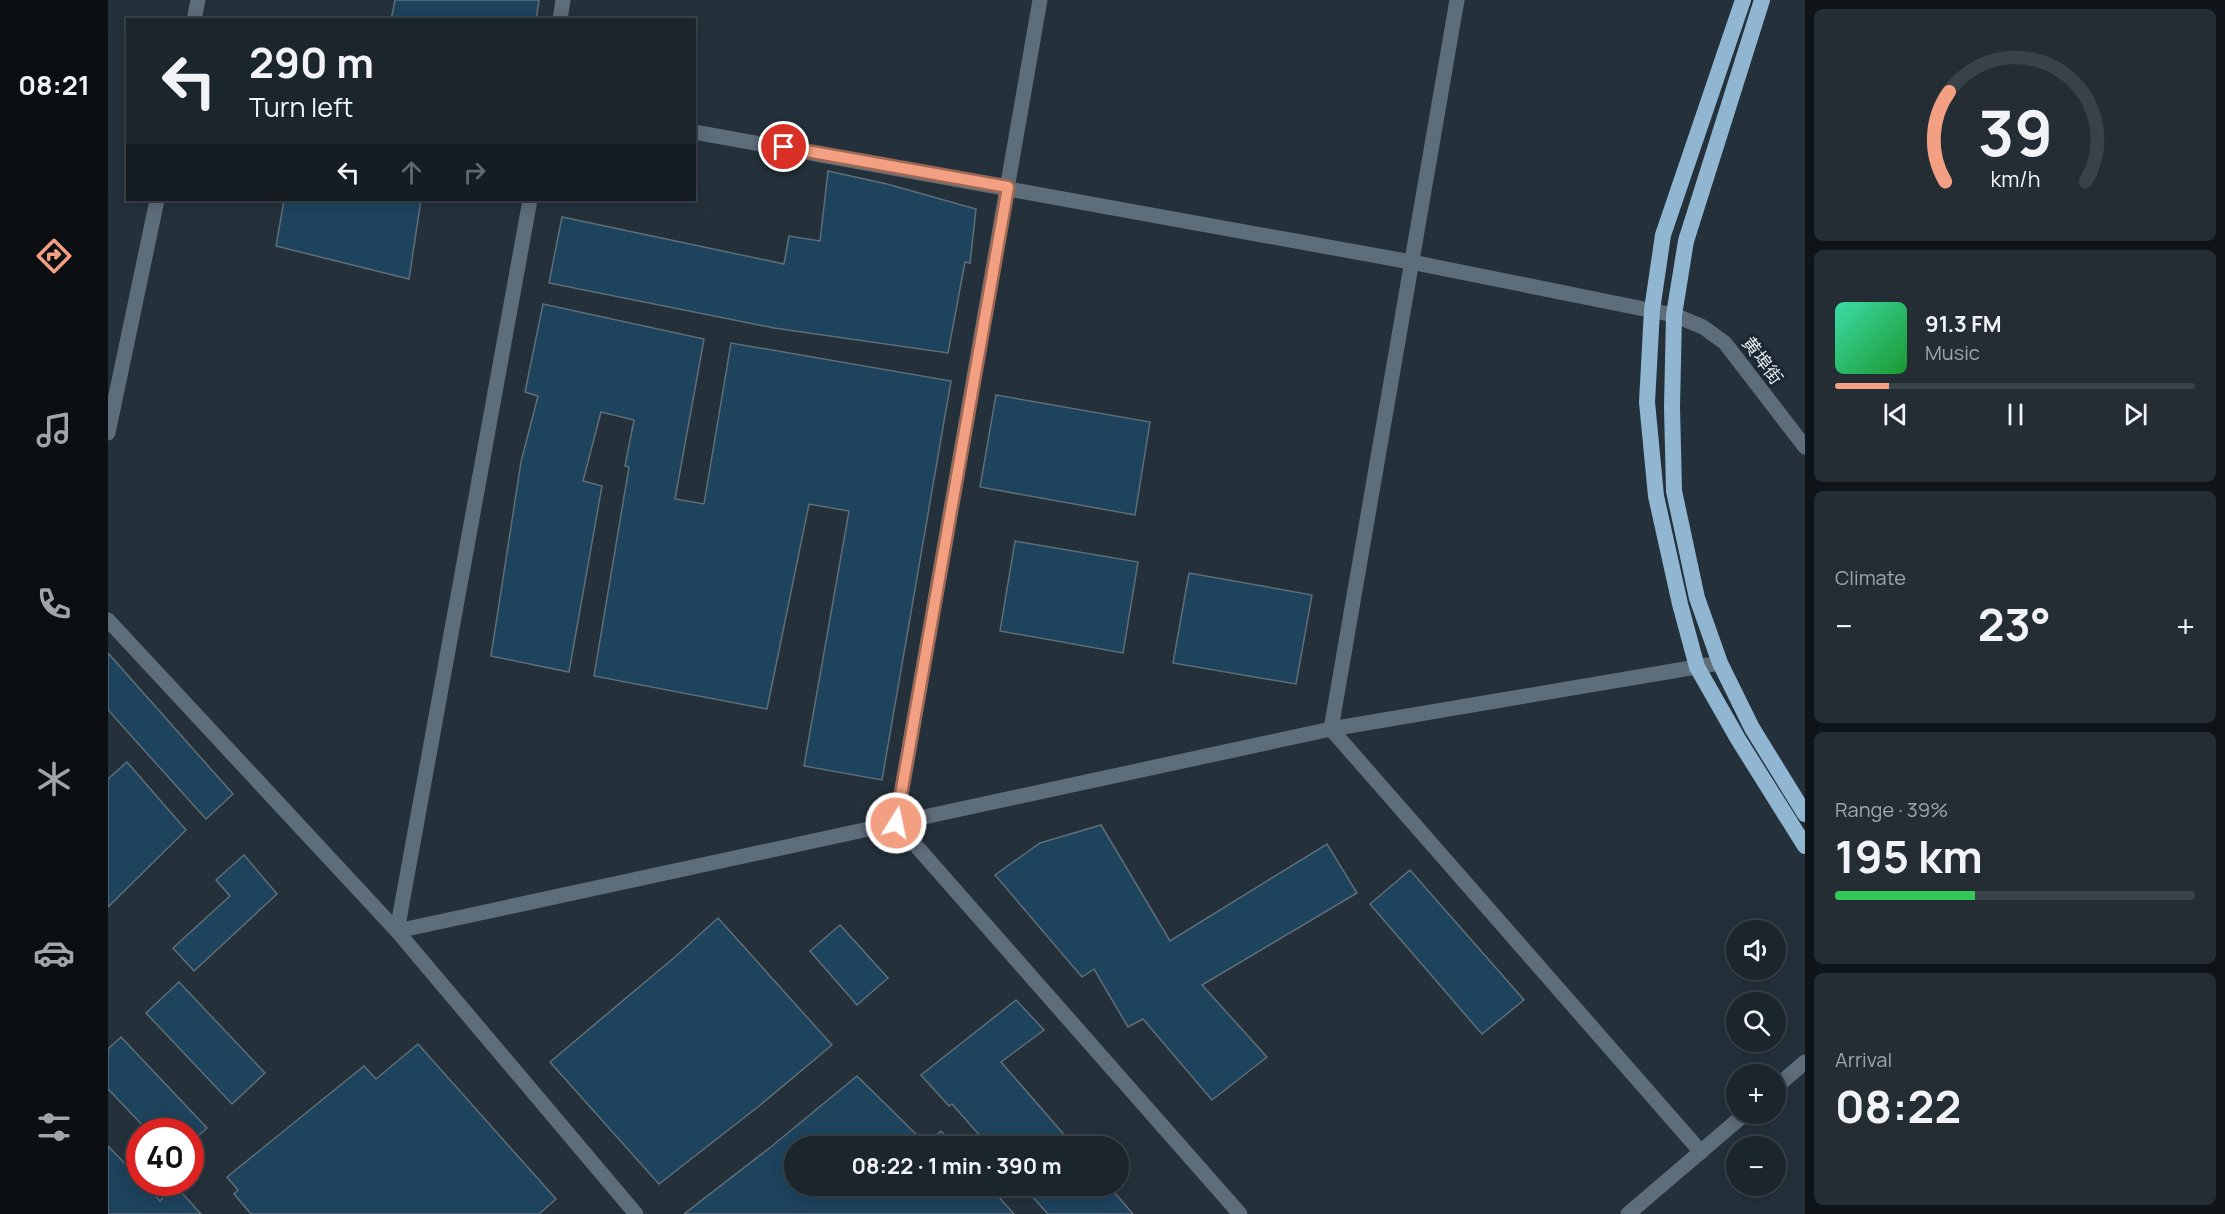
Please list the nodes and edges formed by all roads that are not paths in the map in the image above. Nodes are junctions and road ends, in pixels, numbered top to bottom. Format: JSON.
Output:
{"nodes":[{"id":1,"x":198,"y":0,"type":"edge"},
{"id":2,"x":563,"y":0,"type":"edge"},
{"id":3,"x":1040,"y":0,"type":"edge"},
{"id":4,"x":1457,"y":0,"type":"edge"},
{"id":5,"x":1743,"y":0,"type":"edge"},
{"id":6,"x":1762,"y":0,"type":"edge"},
{"id":7,"x":194,"y":18,"type":"edge"},
{"id":8,"x":560,"y":18,"type":"edge"},
{"id":9,"x":696,"y":132,"type":"edge"},
{"id":10,"x":1008,"y":187,"type":"junction"},
{"id":11,"x":157,"y":201,"type":"edge"},
{"id":12,"x":530,"y":201,"type":"edge"},
{"id":13,"x":1411,"y":262,"type":"junction"},
{"id":14,"x":1652,"y":310,"type":"junction"},
{"id":15,"x":1674,"y":315,"type":"junction"},
{"id":16,"x":108,"y":433,"type":"edge"},
{"id":17,"x":1805,"y":447,"type":"edge"},
{"id":18,"x":108,"y":620,"type":"edge"},
{"id":19,"x":1720,"y":663,"type":"junction"},
{"id":20,"x":1698,"y":667,"type":"junction"},
{"id":21,"x":1331,"y":729,"type":"junction"},
{"id":22,"x":1805,"y":814,"type":"edge"},
{"id":23,"x":896,"y":823,"type":"junction"},
{"id":24,"x":1805,"y":846,"type":"edge"},
{"id":25,"x":397,"y":931,"type":"junction"},
{"id":26,"x":1805,"y":1062,"type":"edge"},
{"id":27,"x":1786,"y":1078,"type":"edge"},
{"id":28,"x":1733,"y":1124,"type":"edge"},
{"id":29,"x":1701,"y":1152,"type":"junction"},
{"id":30,"x":636,"y":1214,"type":"edge"},
{"id":31,"x":1240,"y":1214,"type":"edge"},
{"id":32,"x":1628,"y":1214,"type":"edge"}],
"edges":[{"from":1,"to":7,"type":"street"},
{"from":2,"to":8,"type":"street"},
{"from":3,"to":10,"type":"street"},
{"from":4,"to":13,"type":"street"},
{"from":5,"to":14,"type":"highway"},
{"from":6,"to":15,"type":"highway"},
{"from":9,"to":10,"type":"street","name":"黄埠街"},
{"from":10,"to":13,"type":"street","name":"黄埠街"},
{"from":10,"to":23,"type":"street"},
{"from":11,"to":16,"type":"street"},
{"from":12,"to":25,"type":"street"},
{"from":13,"to":14,"type":"street","name":"黄埠街"},
{"from":13,"to":21,"type":"street"},
{"from":14,"to":15,"type":"street","name":"黄埠街"},
{"from":14,"to":20,"type":"highway"},
{"from":15,"to":17,"type":"street","name":"黄埠街"},
{"from":15,"to":19,"type":"highway"},
{"from":18,"to":25,"type":"street"},
{"from":19,"to":20,"type":"street"},
{"from":19,"to":22,"type":"highway"},
{"from":20,"to":21,"type":"street"},
{"from":20,"to":24,"type":"highway"},
{"from":21,"to":23,"type":"street"},
{"from":21,"to":29,"type":"street"},
{"from":23,"to":25,"type":"street"},
{"from":23,"to":31,"type":"street"},
{"from":25,"to":30,"type":"street"},
{"from":26,"to":27,"type":"street"},
{"from":28,"to":29,"type":"street"},
{"from":29,"to":32,"type":"street"}]}
